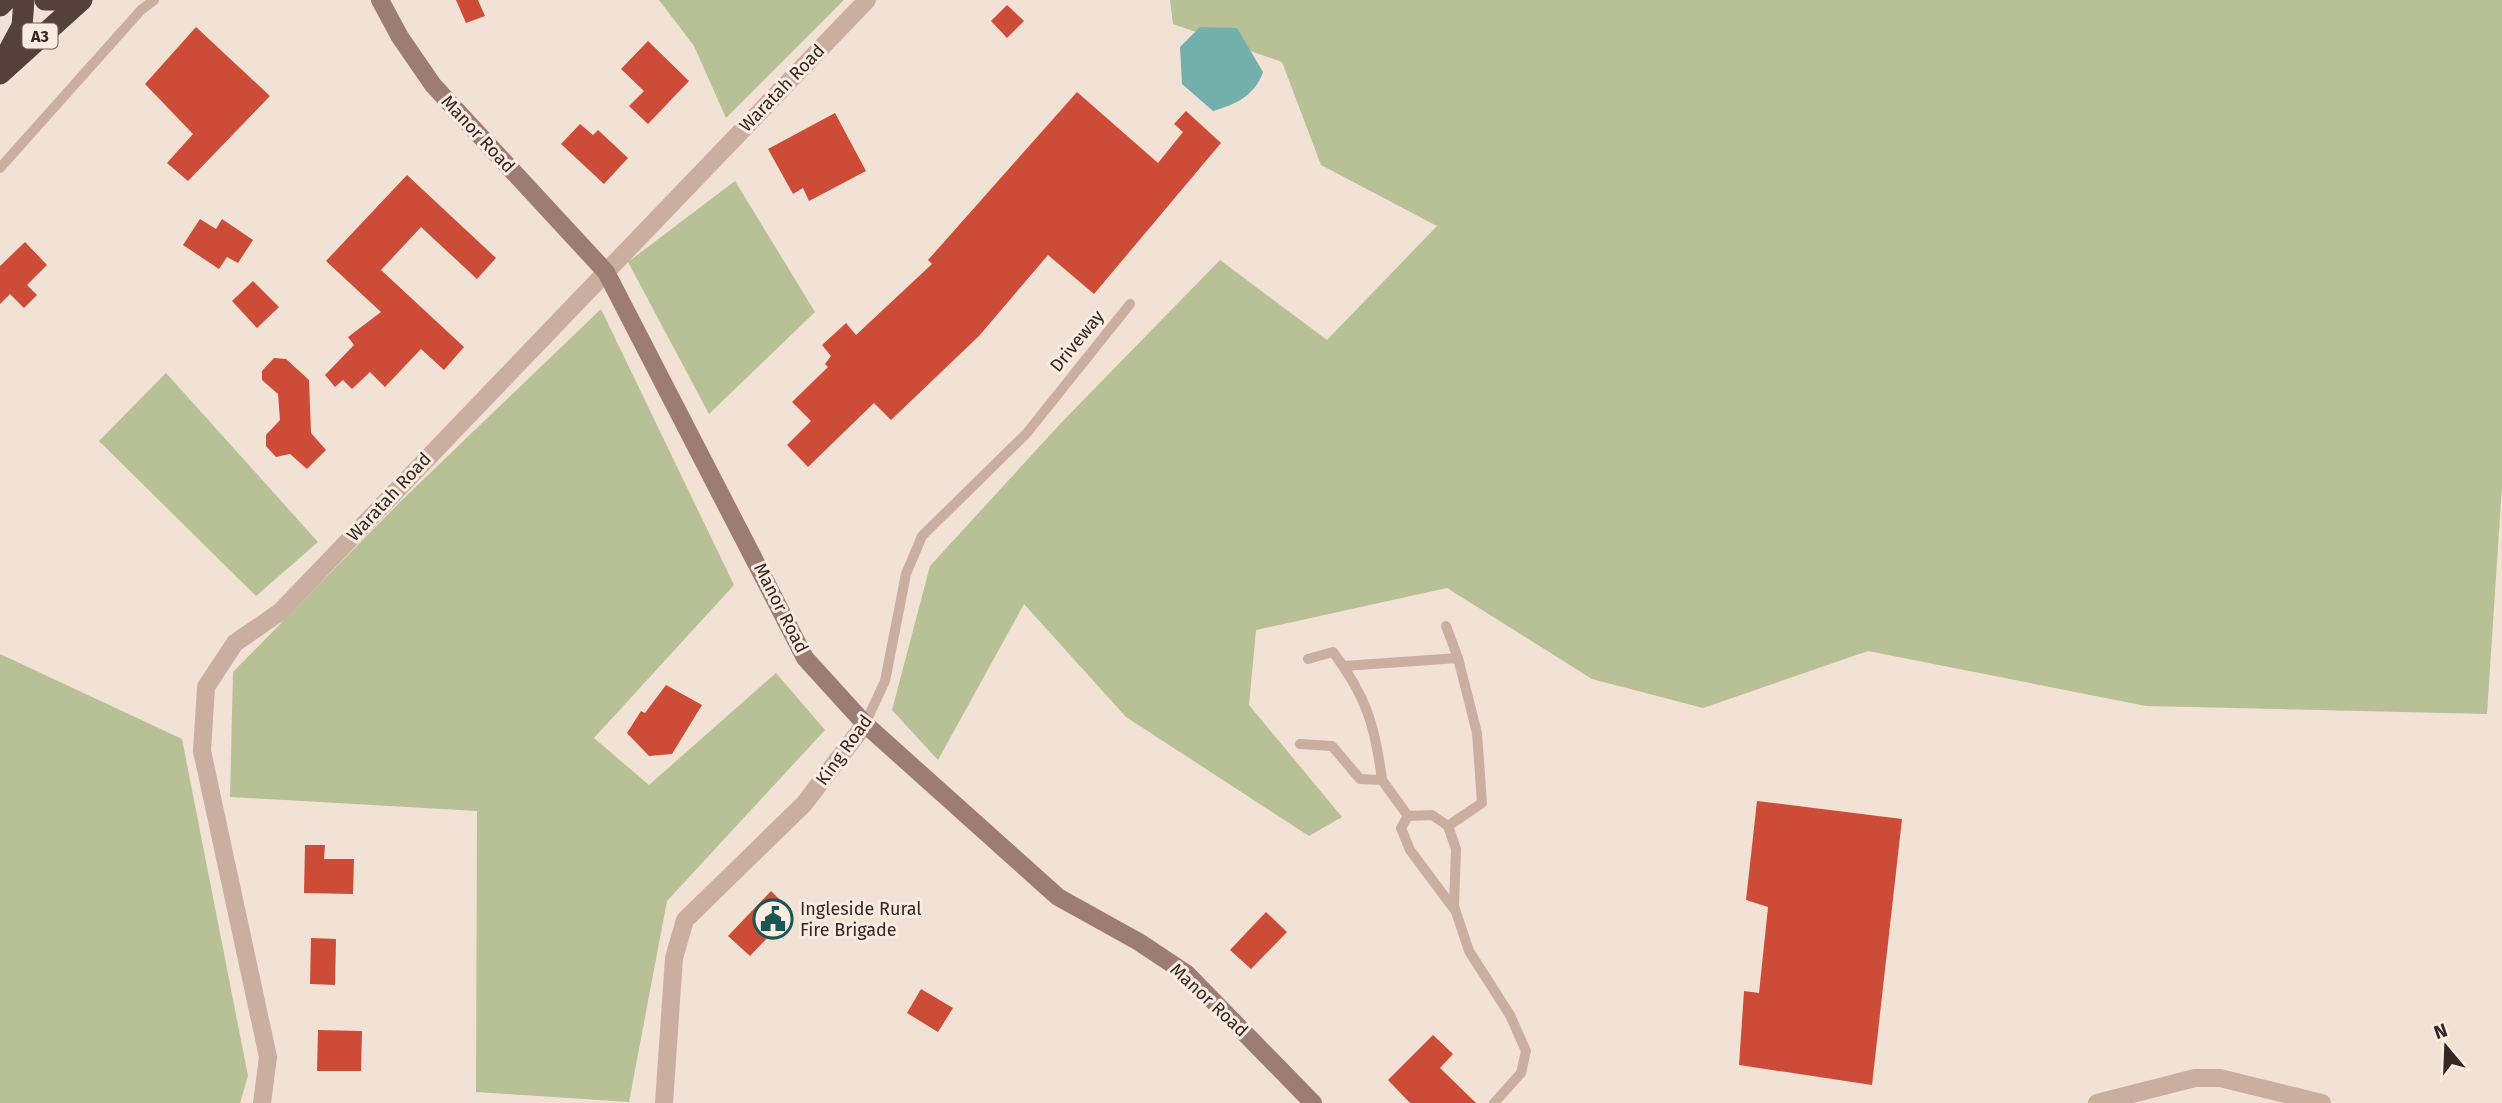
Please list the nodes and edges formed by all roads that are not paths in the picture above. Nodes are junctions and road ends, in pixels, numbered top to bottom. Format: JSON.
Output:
{"nodes":[{"id":1,"x":6,"y":0,"type":"edge"},
{"id":2,"x":24,"y":0,"type":"edge"},
{"id":3,"x":44,"y":0,"type":"edge"},
{"id":4,"x":58,"y":0,"type":"edge"},
{"id":5,"x":82,"y":0,"type":"edge"},
{"id":6,"x":154,"y":0,"type":"edge"},
{"id":7,"x":380,"y":0,"type":"edge"},
{"id":8,"x":867,"y":0,"type":"edge"},
{"id":9,"x":0,"y":6,"type":"edge"},
{"id":10,"x":0,"y":67,"type":"edge"},
{"id":11,"x":0,"y":74,"type":"edge"},
{"id":12,"x":0,"y":168,"type":"edge"},
{"id":13,"x":606,"y":272,"type":"junction"},
{"id":14,"x":1130,"y":304,"type":"dead end"},
{"id":15,"x":1052,"y":401,"type":"joint"},
{"id":16,"x":1446,"y":626,"type":"dead end"},
{"id":17,"x":1458,"y":658,"type":"junction"},
{"id":18,"x":1308,"y":659,"type":"dead end"},
{"id":19,"x":1344,"y":666,"type":"junction"},
{"id":20,"x":865,"y":724,"type":"junction"},
{"id":21,"x":1300,"y":744,"type":"dead end"},
{"id":22,"x":1382,"y":780,"type":"junction"},
{"id":23,"x":1409,"y":816,"type":"junction"},
{"id":24,"x":1448,"y":826,"type":"junction"},
{"id":25,"x":1454,"y":909,"type":"junction"},
{"id":26,"x":262,"y":1103,"type":"edge"},
{"id":27,"x":664,"y":1103,"type":"edge"},
{"id":28,"x":1312,"y":1103,"type":"edge"},
{"id":29,"x":1494,"y":1103,"type":"edge"},
{"id":30,"x":2097,"y":1103,"type":"edge"},
{"id":31,"x":2322,"y":1103,"type":"edge"}],
"edges":[{"from":1,"to":9,"type":"highway"},
{"from":2,"to":10,"type":"highway"},
{"from":3,"to":4,"type":"highway"},
{"from":5,"to":11,"type":"highway","number":"A3"},
{"from":6,"to":12,"type":"lane"},
{"from":7,"to":13,"type":"street","name":"Manor Road"},
{"from":8,"to":13,"type":"street","name":"Waratah Road"},
{"from":13,"to":20,"type":"street","name":"Manor Road"},
{"from":13,"to":26,"type":"street","name":"Waratah Road"},
{"from":14,"to":15,"type":"lane","name":"Driveway"},
{"from":15,"to":20,"type":"lane","name":"King Road"},
{"from":16,"to":17,"type":"lane"},
{"from":17,"to":19,"type":"lane"},
{"from":17,"to":24,"type":"lane"},
{"from":18,"to":19,"type":"lane"},
{"from":19,"to":22,"type":"lane"},
{"from":20,"to":27,"type":"street","name":"King Road"},
{"from":20,"to":28,"type":"street","name":"Manor Road"},
{"from":21,"to":22,"type":"lane"},
{"from":22,"to":23,"type":"lane"},
{"from":23,"to":24,"type":"lane"},
{"from":23,"to":25,"type":"lane"},
{"from":24,"to":25,"type":"lane"},
{"from":25,"to":29,"type":"lane"},
{"from":30,"to":31,"type":"street"}]}
